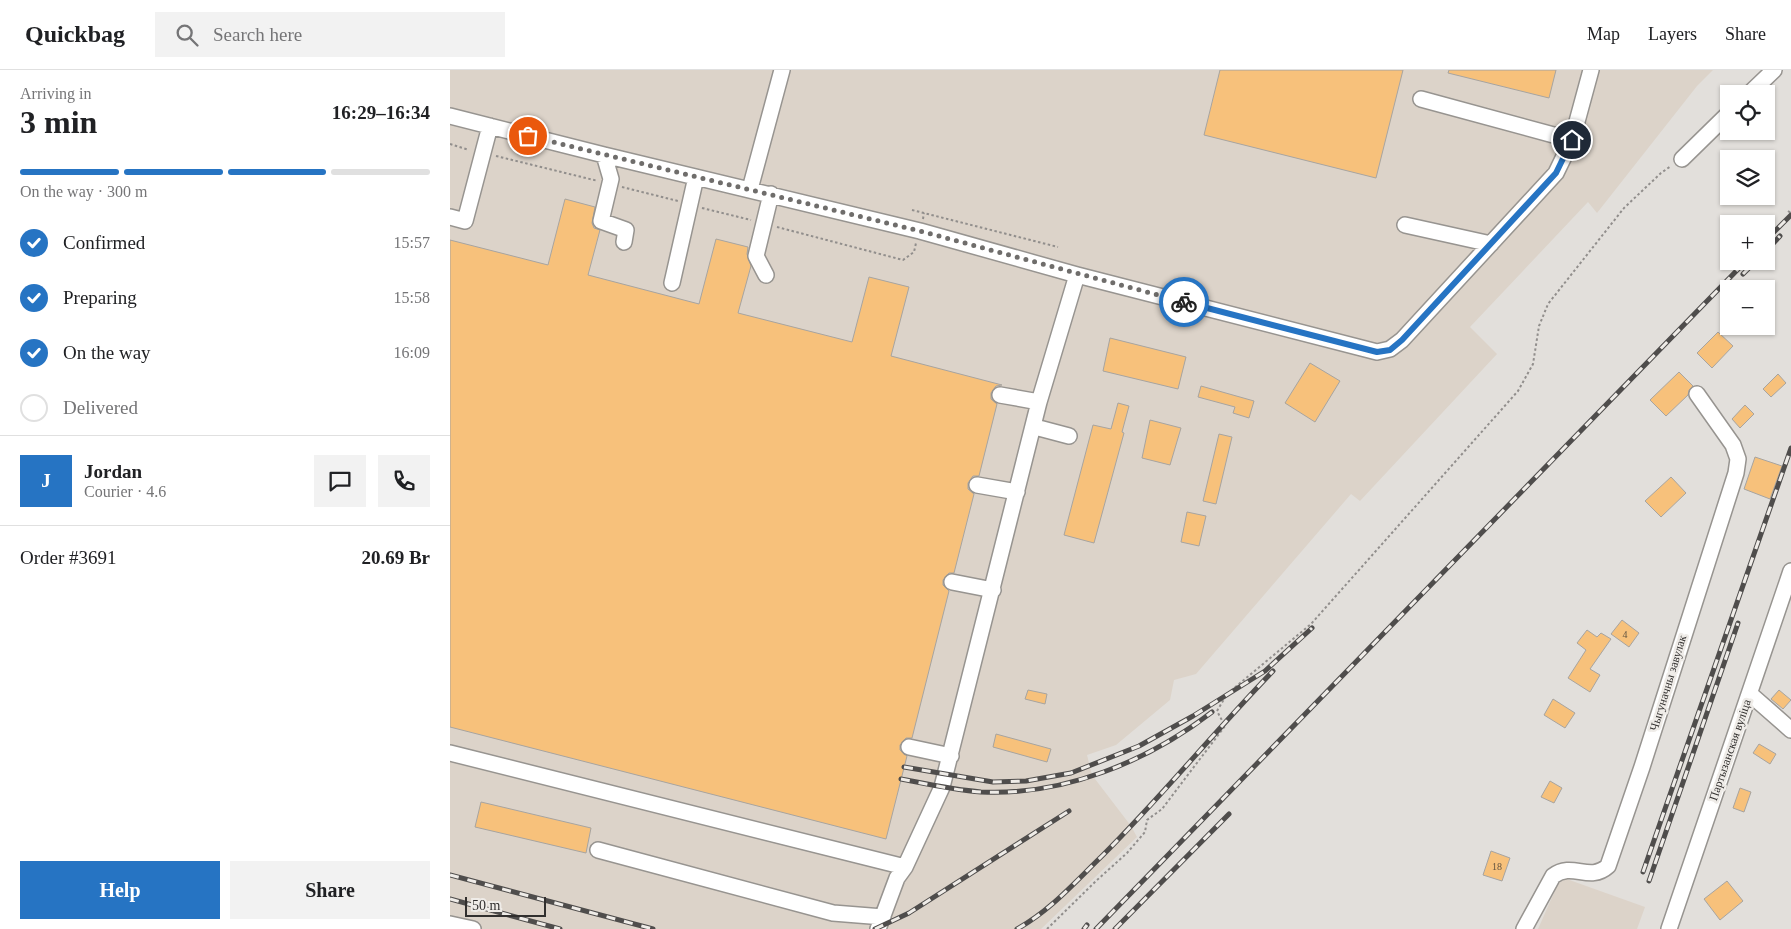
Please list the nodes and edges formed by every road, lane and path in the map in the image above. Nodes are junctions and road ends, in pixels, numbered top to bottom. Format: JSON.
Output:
{"nodes":[{"id":1,"x":782,"y":70,"type":"edge"},
{"id":2,"x":1591,"y":70,"type":"edge"},
{"id":3,"x":1774,"y":70,"type":"edge"},
{"id":4,"x":1758,"y":85,"type":"edge"},
{"id":5,"x":1421,"y":100,"type":"dead end"},
{"id":6,"x":450,"y":116,"type":"edge"},
{"id":7,"x":1720,"y":122,"type":"edge"},
{"id":8,"x":490,"y":126,"type":"junction"},
{"id":9,"x":1572,"y":140,"type":"junction"},
{"id":10,"x":604,"y":155,"type":"junction"},
{"id":11,"x":1682,"y":159,"type":"joint"},
{"id":12,"x":696,"y":177,"type":"junction"},
{"id":13,"x":750,"y":189,"type":"junction"},
{"id":14,"x":771,"y":194,"type":"junction"},
{"id":15,"x":912,"y":210,"type":"dead end"},
{"id":16,"x":1788,"y":211,"type":"dead end"},
{"id":17,"x":1791,"y":213,"type":"edge"},
{"id":18,"x":450,"y":217,"type":"edge"},
{"id":19,"x":1405,"y":225,"type":"dead end"},
{"id":20,"x":624,"y":242,"type":"dead end"},
{"id":21,"x":1491,"y":244,"type":"junction"},
{"id":22,"x":1058,"y":248,"type":"dead end"},
{"id":23,"x":766,"y":275,"type":"dead end"},
{"id":24,"x":1078,"y":275,"type":"junction"},
{"id":25,"x":672,"y":283,"type":"dead end"},
{"id":26,"x":1697,"y":394,"type":"dead end"},
{"id":27,"x":1000,"y":395,"type":"dead end"},
{"id":28,"x":1039,"y":402,"type":"junction"},
{"id":29,"x":1034,"y":427,"type":"junction"},
{"id":30,"x":1069,"y":436,"type":"dead end"},
{"id":31,"x":977,"y":485,"type":"dead end"},
{"id":32,"x":1017,"y":492,"type":"junction"},
{"id":33,"x":1791,"y":571,"type":"edge"},
{"id":34,"x":952,"y":582,"type":"dead end"},
{"id":35,"x":993,"y":590,"type":"junction"},
{"id":36,"x":1750,"y":694,"type":"junction"},
{"id":37,"x":1791,"y":730,"type":"edge"},
{"id":38,"x":909,"y":747,"type":"dead end"},
{"id":39,"x":450,"y":753,"type":"edge"},
{"id":40,"x":951,"y":756,"type":"junction"},
{"id":41,"x":598,"y":850,"type":"dead end"},
{"id":42,"x":905,"y":867,"type":"junction"},
{"id":43,"x":881,"y":923,"type":"edge"},
{"id":44,"x":450,"y":924,"type":"edge"},
{"id":45,"x":473,"y":929,"type":"edge"},
{"id":46,"x":1047,"y":929,"type":"edge"},
{"id":47,"x":1524,"y":929,"type":"edge"},
{"id":48,"x":1669,"y":929,"type":"edge"}],
"edges":[{"from":1,"to":13,"type":"street"},
{"from":2,"to":9,"type":"street"},
{"from":3,"to":4,"type":"street"},
{"from":5,"to":9,"type":"street"},
{"from":6,"to":8,"type":"street"},
{"from":7,"to":11,"type":"street"},
{"from":8,"to":10,"type":"street"},
{"from":8,"to":18,"type":"street"},
{"from":9,"to":21,"type":"street"},
{"from":10,"to":12,"type":"street"},
{"from":10,"to":20,"type":"street"},
{"from":11,"to":46,"type":"path"},
{"from":12,"to":13,"type":"street"},
{"from":12,"to":25,"type":"street"},
{"from":13,"to":14,"type":"street"},
{"from":14,"to":23,"type":"street"},
{"from":14,"to":24,"type":"street"},
{"from":15,"to":22,"type":"path"},
{"from":16,"to":17,"type":"path"},
{"from":19,"to":21,"type":"street"},
{"from":21,"to":24,"type":"street"},
{"from":24,"to":28,"type":"street"},
{"from":26,"to":47,"type":"street","name":"Чыгуначны завулак"},
{"from":27,"to":28,"type":"street"},
{"from":28,"to":29,"type":"street"},
{"from":29,"to":30,"type":"street"},
{"from":29,"to":32,"type":"street"},
{"from":31,"to":32,"type":"street"},
{"from":32,"to":35,"type":"street"},
{"from":33,"to":36,"type":"street","name":"Партызанская вуліца"},
{"from":34,"to":35,"type":"street"},
{"from":35,"to":40,"type":"street"},
{"from":36,"to":37,"type":"street"},
{"from":36,"to":48,"type":"street","name":"Партызанская вуліца"},
{"from":38,"to":40,"type":"street"},
{"from":39,"to":42,"type":"street"},
{"from":40,"to":42,"type":"street"},
{"from":41,"to":43,"type":"street"},
{"from":42,"to":43,"type":"street"},
{"from":44,"to":45,"type":"street"}]}
